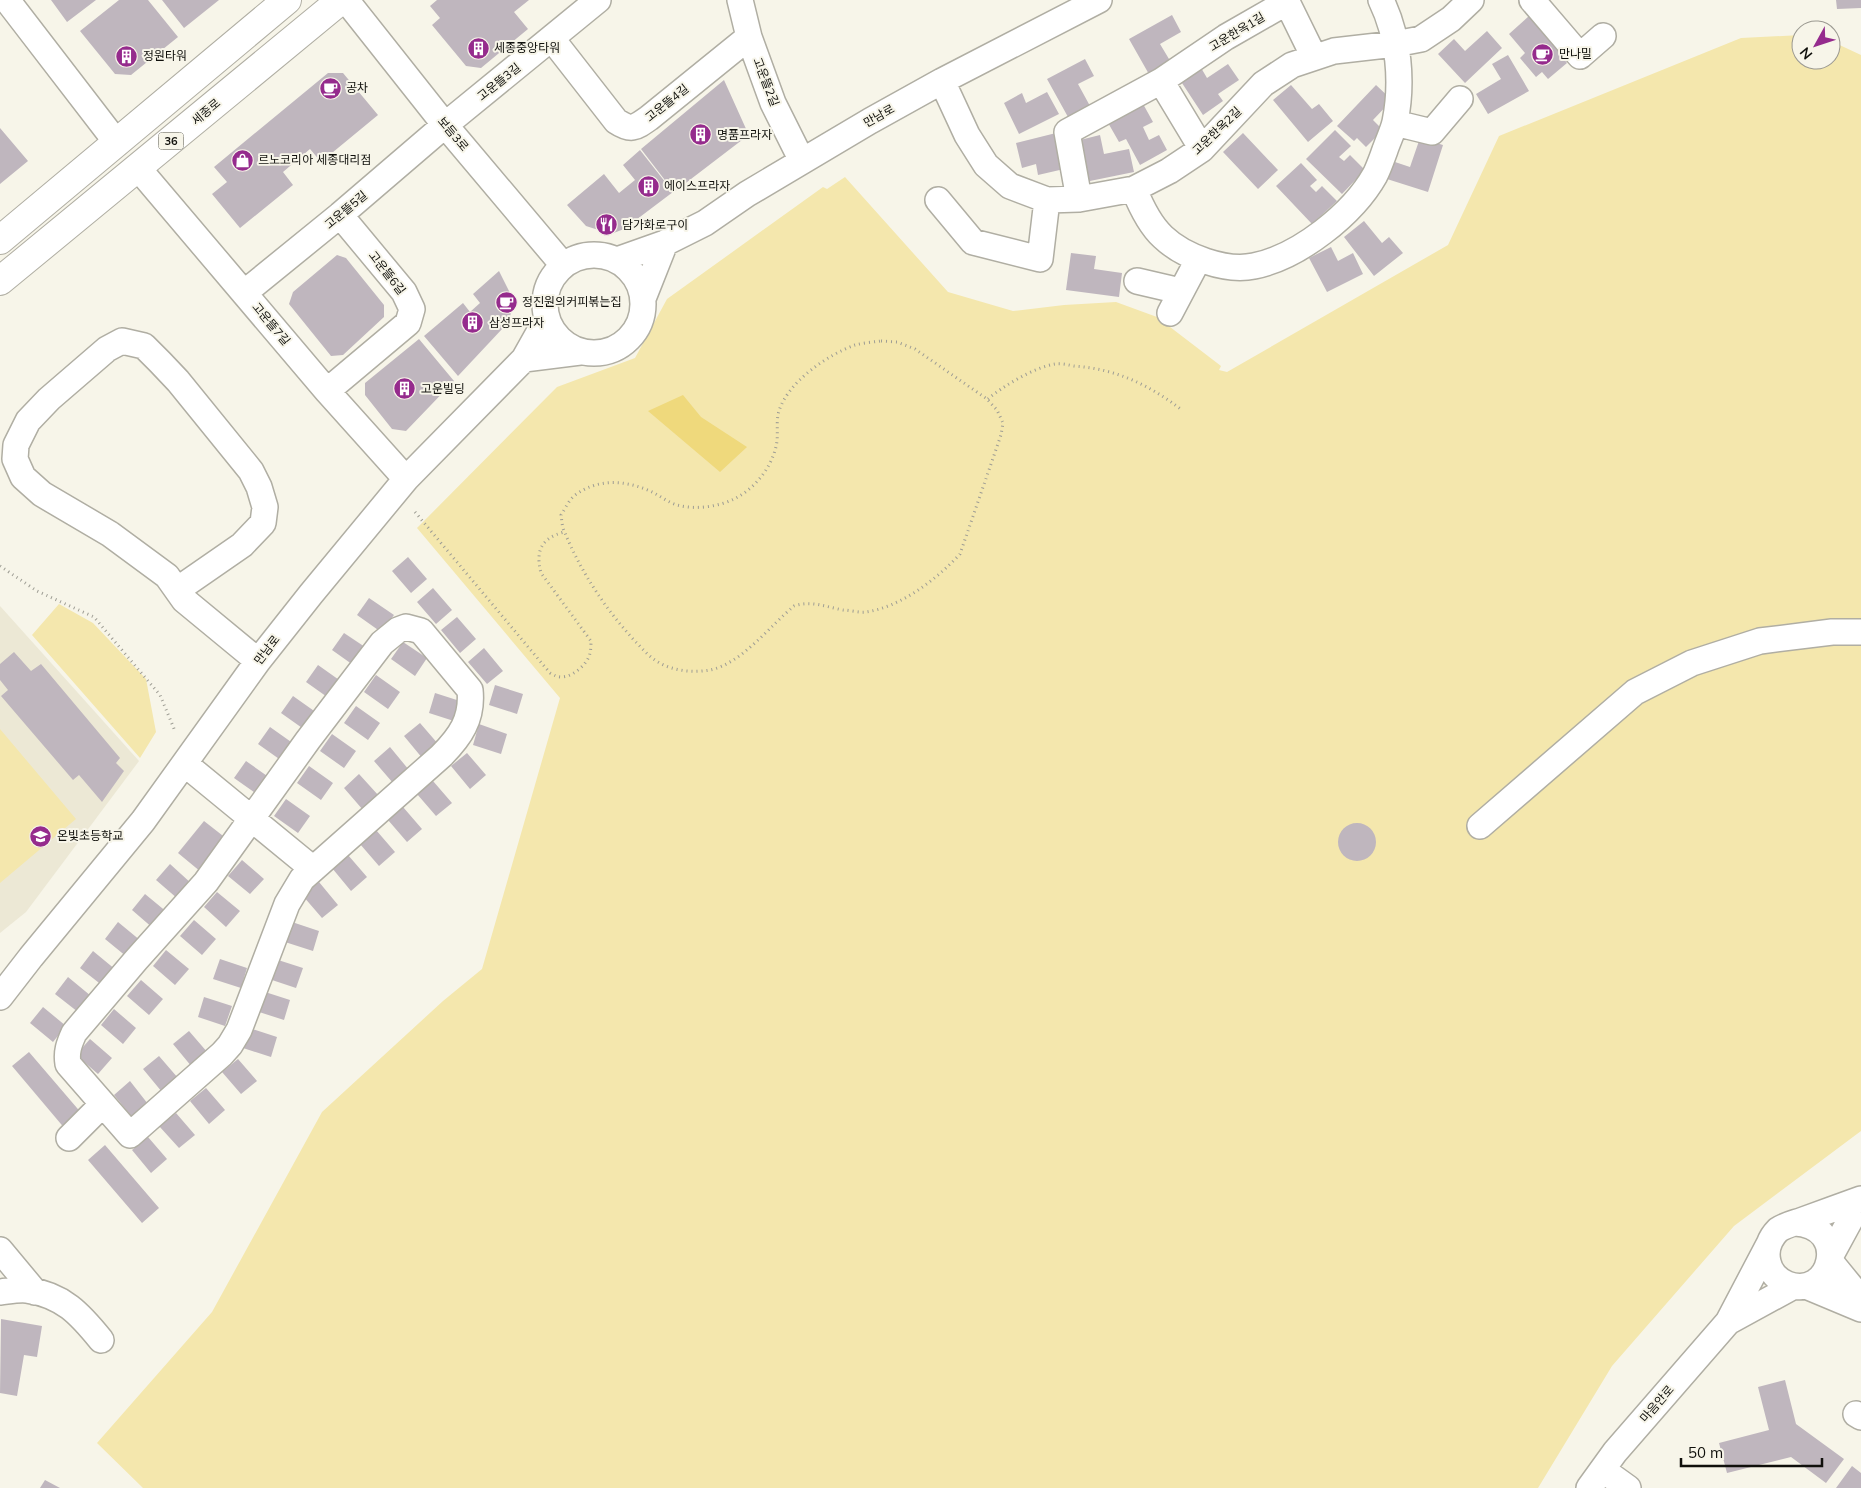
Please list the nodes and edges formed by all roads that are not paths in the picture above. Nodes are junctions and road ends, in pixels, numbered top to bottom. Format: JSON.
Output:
{"nodes":[{"id":1,"x":7,"y":0,"type":"edge"},
{"id":2,"x":287,"y":0,"type":"edge"},
{"id":3,"x":341,"y":0,"type":"edge"},
{"id":4,"x":346,"y":0,"type":"edge"},
{"id":5,"x":598,"y":0,"type":"edge"},
{"id":6,"x":740,"y":0,"type":"edge"},
{"id":7,"x":1099,"y":0,"type":"edge"},
{"id":8,"x":1381,"y":0,"type":"edge"},
{"id":9,"x":1471,"y":0,"type":"edge"},
{"id":10,"x":1532,"y":0,"type":"edge"},
{"id":11,"x":1603,"y":36,"type":"dead end"},
{"id":12,"x":749,"y":37,"type":"junction"},
{"id":13,"x":552,"y":39,"type":"junction"},
{"id":14,"x":1395,"y":44,"type":"junction"},
{"id":15,"x":1314,"y":57,"type":"junction"},
{"id":16,"x":942,"y":81,"type":"junction"},
{"id":17,"x":1161,"y":81,"type":"junction"},
{"id":18,"x":1460,"y":100,"type":"dead end"},
{"id":19,"x":1395,"y":123,"type":"junction"},
{"id":20,"x":445,"y":125,"type":"junction"},
{"id":21,"x":117,"y":142,"type":"junction"},
{"id":22,"x":1202,"y":149,"type":"junction"},
{"id":23,"x":802,"y":161,"type":"junction"},
{"id":24,"x":138,"y":168,"type":"junction"},
{"id":25,"x":1134,"y":189,"type":"junction"},
{"id":26,"x":1079,"y":199,"type":"junction"},
{"id":27,"x":938,"y":200,"type":"dead end"},
{"id":28,"x":1047,"y":200,"type":"junction"},
{"id":29,"x":340,"y":215,"type":"junction"},
{"id":30,"x":0,"y":240,"type":"edge"},
{"id":31,"x":665,"y":243,"type":"junction"},
{"id":32,"x":617,"y":260,"type":"junction"},
{"id":33,"x":1198,"y":260,"type":"junction"},
{"id":34,"x":563,"y":265,"type":"junction"},
{"id":35,"x":0,"y":281,"type":"edge"},
{"id":36,"x":1137,"y":281,"type":"dead end"},
{"id":37,"x":244,"y":294,"type":"junction"},
{"id":38,"x":644,"y":296,"type":"junction"},
{"id":39,"x":546,"y":318,"type":"junction"},
{"id":40,"x":580,"y":352,"type":"junction"},
{"id":41,"x":524,"y":359,"type":"junction"},
{"id":42,"x":327,"y":391,"type":"junction"},
{"id":43,"x":406,"y":479,"type":"junction"},
{"id":44,"x":177,"y":590,"type":"junction"},
{"id":45,"x":1861,"y":632,"type":"edge"},
{"id":46,"x":258,"y":661,"type":"junction"},
{"id":47,"x":185,"y":764,"type":"junction"},
{"id":48,"x":252,"y":818,"type":"junction"},
{"id":49,"x":1480,"y":826,"type":"dead end"},
{"id":50,"x":313,"y":869,"type":"junction"},
{"id":51,"x":31,"y":957,"type":"junction"},
{"id":52,"x":0,"y":970,"type":"edge"},
{"id":53,"x":0,"y":997,"type":"edge"},
{"id":54,"x":102,"y":1105,"type":"junction"},
{"id":55,"x":70,"y":1138,"type":"dead end"},
{"id":56,"x":1861,"y":1199,"type":"edge"},
{"id":57,"x":1795,"y":1223,"type":"junction"},
{"id":58,"x":1769,"y":1244,"type":"junction"},
{"id":59,"x":0,"y":1250,"type":"edge"},
{"id":60,"x":1830,"y":1259,"type":"junction"},
{"id":61,"x":1800,"y":1286,"type":"junction"},
{"id":62,"x":0,"y":1292,"type":"edge"},
{"id":63,"x":35,"y":1292,"type":"junction"},
{"id":64,"x":1861,"y":1299,"type":"edge"},
{"id":65,"x":1861,"y":1309,"type":"edge"},
{"id":66,"x":1728,"y":1322,"type":"junction"},
{"id":67,"x":102,"y":1340,"type":"dead end"},
{"id":68,"x":1596,"y":1479,"type":"edge"},
{"id":69,"x":1628,"y":1488,"type":"edge"}],
"edges":[{"from":1,"to":21,"type":"street"},
{"from":2,"to":21,"type":"main road"},
{"from":3,"to":24,"type":"main road","name":"세종로","number":"36"},
{"from":4,"to":20,"type":"street","name":"보듬3로"},
{"from":5,"to":13,"type":"street","name":"고운뜰3길"},
{"from":6,"to":12,"type":"street","name":"고운뜰2길"},
{"from":7,"to":16,"type":"street","name":"만남로"},
{"from":8,"to":14,"type":"street"},
{"from":9,"to":14,"type":"street","name":"고운한옥2길"},
{"from":10,"to":11,"type":"street"},
{"from":12,"to":13,"type":"street","name":"고운뜰4길"},
{"from":12,"to":23,"type":"street","name":"고운뜰2길"},
{"from":13,"to":20,"type":"street","name":"고운뜰3길"},
{"from":14,"to":15,"type":"street","name":"고운한옥2길"},
{"from":14,"to":19,"type":"street"},
{"from":15,"to":17,"type":"street","name":"고운한옥1길"},
{"from":15,"to":22,"type":"street","name":"고운한옥2길"},
{"from":16,"to":23,"type":"street","name":"만남로"},
{"from":16,"to":28,"type":"street","name":"고운한옥2길"},
{"from":17,"to":22,"type":"street"},
{"from":17,"to":26,"type":"street","name":"고운한옥1길"},
{"from":18,"to":19,"type":"street"},
{"from":19,"to":33,"type":"street"},
{"from":20,"to":29,"type":"street","name":"고운뜰5길"},
{"from":20,"to":34,"type":"street","name":"보듬3로"},
{"from":21,"to":30,"type":"main road"},
{"from":22,"to":25,"type":"street","name":"고운한옥2길"},
{"from":23,"to":31,"type":"street","name":"만남로"},
{"from":24,"to":35,"type":"main road","name":"세종로","number":"36"},
{"from":24,"to":37,"type":"street","name":"고운뜰7길"},
{"from":25,"to":26,"type":"street","name":"고운한옥2길"},
{"from":25,"to":33,"type":"street"},
{"from":26,"to":28,"type":"street","name":"고운한옥2길"},
{"from":27,"to":28,"type":"street"},
{"from":29,"to":37,"type":"street","name":"고운뜰5길"},
{"from":29,"to":42,"type":"street","name":"고운뜰6길"},
{"from":31,"to":32,"type":"street","name":"만남로"},
{"from":31,"to":38,"type":"street"},
{"from":32,"to":34,"type":"street"},
{"from":32,"to":38,"type":"street"},
{"from":33,"to":36,"type":"street"},
{"from":34,"to":39,"type":"street"},
{"from":37,"to":42,"type":"street","name":"고운뜰7길"},
{"from":38,"to":40,"type":"street"},
{"from":39,"to":40,"type":"street"},
{"from":39,"to":41,"type":"street","name":"만남로"},
{"from":40,"to":41,"type":"street"},
{"from":41,"to":43,"type":"street","name":"만남로"},
{"from":42,"to":43,"type":"street","name":"고운뜰7길"},
{"from":43,"to":46,"type":"street","name":"만남로"},
{"from":44,"to":44,"type":"street"},
{"from":44,"to":46,"type":"street"},
{"from":45,"to":49,"type":"street"},
{"from":46,"to":47,"type":"street","name":"만남로"},
{"from":47,"to":48,"type":"street"},
{"from":47,"to":51,"type":"street","name":"만남로"},
{"from":48,"to":50,"type":"street"},
{"from":48,"to":50,"type":"street"},
{"from":48,"to":54,"type":"street"},
{"from":50,"to":54,"type":"street"},
{"from":51,"to":52,"type":"street"},
{"from":51,"to":53,"type":"street","name":"만남로"},
{"from":54,"to":55,"type":"street"},
{"from":56,"to":57,"type":"street"},
{"from":56,"to":60,"type":"street"},
{"from":57,"to":58,"type":"street"},
{"from":57,"to":60,"type":"street"},
{"from":58,"to":61,"type":"street"},
{"from":58,"to":66,"type":"street"},
{"from":59,"to":63,"type":"street"},
{"from":60,"to":61,"type":"street"},
{"from":60,"to":64,"type":"street"},
{"from":61,"to":65,"type":"street"},
{"from":61,"to":66,"type":"street"},
{"from":62,"to":63,"type":"street"},
{"from":63,"to":67,"type":"street"},
{"from":66,"to":68,"type":"street","name":"마음안로"},
{"from":68,"to":69,"type":"street"}]}
